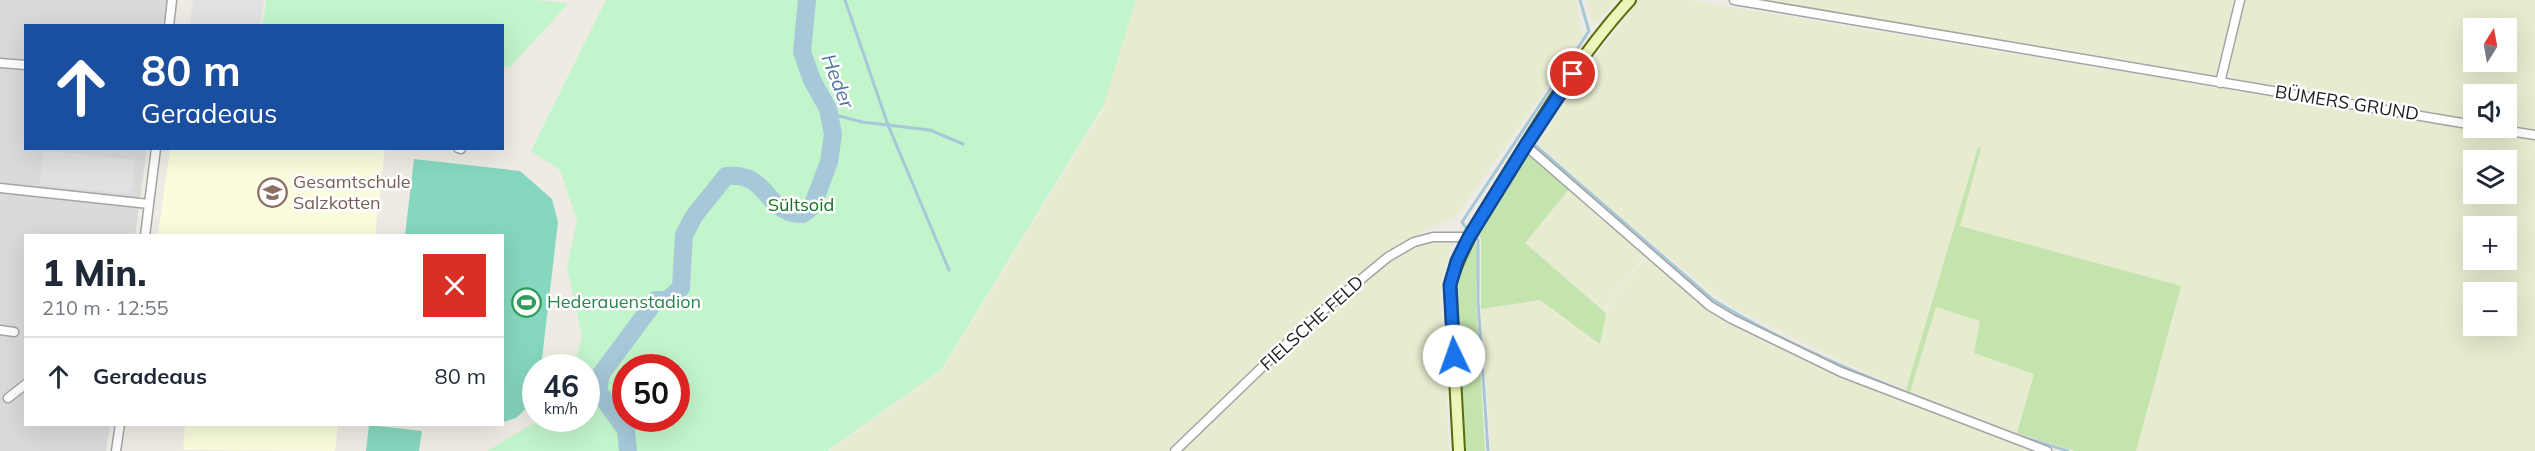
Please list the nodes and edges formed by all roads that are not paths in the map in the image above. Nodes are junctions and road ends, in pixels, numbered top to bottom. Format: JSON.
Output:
{"nodes":[{"id":1,"x":172,"y":0,"type":"edge"},
{"id":2,"x":1630,"y":0,"type":"edge"},
{"id":3,"x":1734,"y":0,"type":"edge"},
{"id":4,"x":2240,"y":0,"type":"edge"},
{"id":5,"x":169,"y":24,"type":"edge"},
{"id":6,"x":0,"y":63,"type":"edge"},
{"id":7,"x":24,"y":65,"type":"edge"},
{"id":8,"x":2220,"y":82,"type":"junction"},
{"id":9,"x":2463,"y":123,"type":"edge"},
{"id":10,"x":2517,"y":132,"type":"edge"},
{"id":11,"x":2535,"y":135,"type":"edge"},
{"id":12,"x":1526,"y":145,"type":"junction"},
{"id":13,"x":156,"y":150,"type":"edge"},
{"id":14,"x":0,"y":188,"type":"edge"},
{"id":15,"x":149,"y":204,"type":"junction"},
{"id":16,"x":145,"y":234,"type":"edge"},
{"id":17,"x":1469,"y":237,"type":"junction"},
{"id":18,"x":0,"y":330,"type":"edge"},
{"id":19,"x":14,"y":332,"type":"dead end"},
{"id":20,"x":24,"y":386,"type":"edge"},
{"id":21,"x":8,"y":399,"type":"dead end"},
{"id":22,"x":120,"y":426,"type":"edge"},
{"id":23,"x":116,"y":451,"type":"edge"},
{"id":24,"x":1175,"y":451,"type":"edge"},
{"id":25,"x":1459,"y":451,"type":"edge"},
{"id":26,"x":2047,"y":451,"type":"edge"}],
"edges":[{"from":1,"to":5,"type":"street"},
{"from":2,"to":12,"type":"main road"},
{"from":3,"to":8,"type":"street","name":"BÜMERS GRUND"},
{"from":4,"to":8,"type":"street"},
{"from":6,"to":7,"type":"street"},
{"from":8,"to":9,"type":"street","name":"BÜMERS GRUND"},
{"from":10,"to":11,"type":"street"},
{"from":12,"to":17,"type":"main road"},
{"from":12,"to":26,"type":"street"},
{"from":13,"to":15,"type":"street"},
{"from":14,"to":15,"type":"street"},
{"from":15,"to":16,"type":"street"},
{"from":17,"to":24,"type":"street","name":"FIELSCHE FELD"},
{"from":17,"to":25,"type":"main road"},
{"from":18,"to":19,"type":"street"},
{"from":20,"to":21,"type":"street"},
{"from":22,"to":23,"type":"street"}]}
